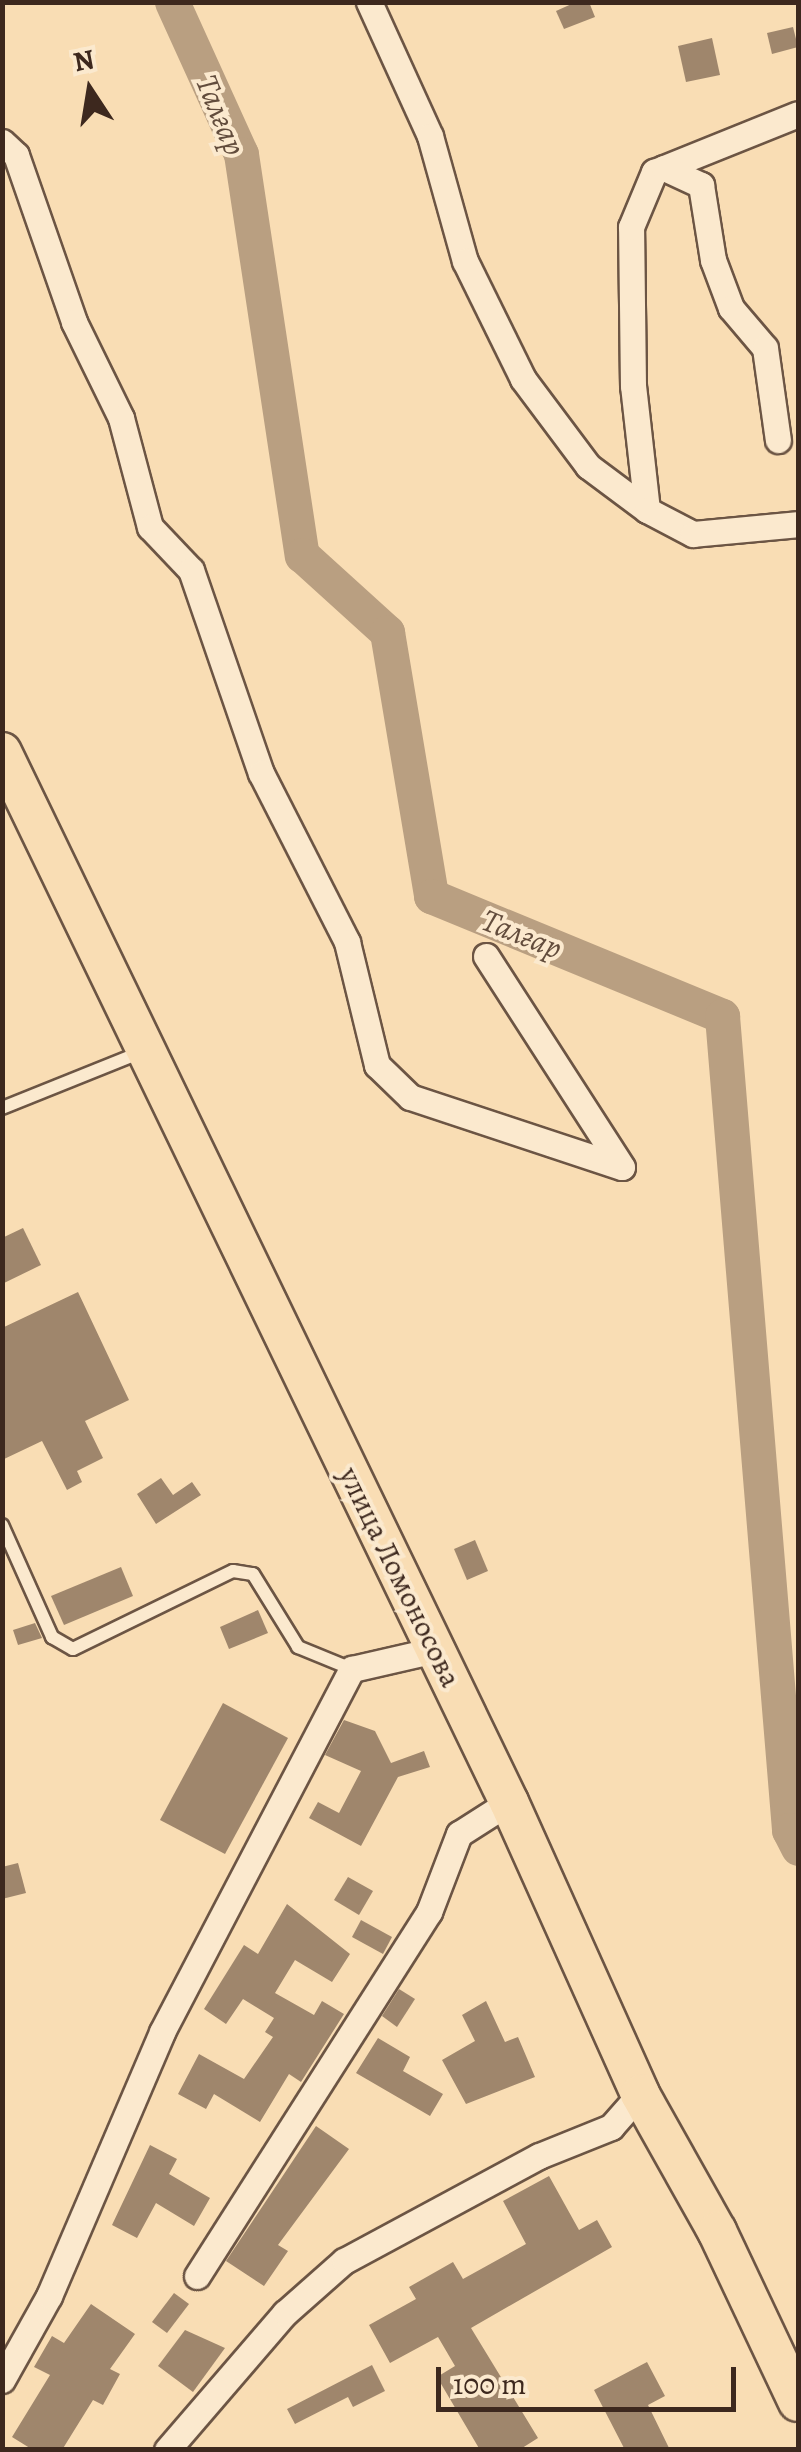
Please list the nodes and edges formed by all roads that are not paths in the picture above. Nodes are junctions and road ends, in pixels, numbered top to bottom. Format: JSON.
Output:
{"nodes":[{"id":1,"x":370,"y":2,"type":"edge"},
{"id":2,"x":798,"y":114,"type":"edge"},
{"id":3,"x":2,"y":142,"type":"edge"},
{"id":4,"x":664,"y":168,"type":"junction"},
{"id":5,"x":778,"y":440,"type":"dead end"},
{"id":6,"x":647,"y":510,"type":"junction"},
{"id":7,"x":798,"y":524,"type":"edge"},
{"id":8,"x":2,"y":752,"type":"edge"},
{"id":9,"x":486,"y":956,"type":"dead end"},
{"id":10,"x":146,"y":1050,"type":"junction"},
{"id":11,"x":2,"y":1108,"type":"edge"},
{"id":12,"x":2,"y":1525,"type":"edge"},
{"id":13,"x":435,"y":1650,"type":"junction"},
{"id":14,"x":352,"y":1669,"type":"junction"},
{"id":15,"x":508,"y":1802,"type":"junction"},
{"id":16,"x":640,"y":2094,"type":"junction"},
{"id":17,"x":198,"y":2276,"type":"dead end"},
{"id":18,"x":2,"y":2380,"type":"edge"},
{"id":19,"x":798,"y":2402,"type":"edge"},
{"id":20,"x":167,"y":2450,"type":"edge"}],
"edges":[{"from":1,"to":6,"type":"street"},
{"from":2,"to":4,"type":"street"},
{"from":3,"to":9,"type":"street"},
{"from":4,"to":5,"type":"street"},
{"from":4,"to":6,"type":"street"},
{"from":6,"to":7,"type":"street"},
{"from":8,"to":10,"type":"main road","name":"улица Ломоносова"},
{"from":10,"to":11,"type":"lane"},
{"from":10,"to":13,"type":"main road","name":"улица Ломоносова"},
{"from":12,"to":14,"type":"lane"},
{"from":13,"to":14,"type":"street"},
{"from":13,"to":15,"type":"main road","name":"улица Ломоносова"},
{"from":14,"to":18,"type":"street"},
{"from":15,"to":16,"type":"main road","name":"улица Ломоносова"},
{"from":15,"to":17,"type":"street"},
{"from":16,"to":19,"type":"main road","name":"улица Ломоносова"},
{"from":16,"to":20,"type":"street"}]}
